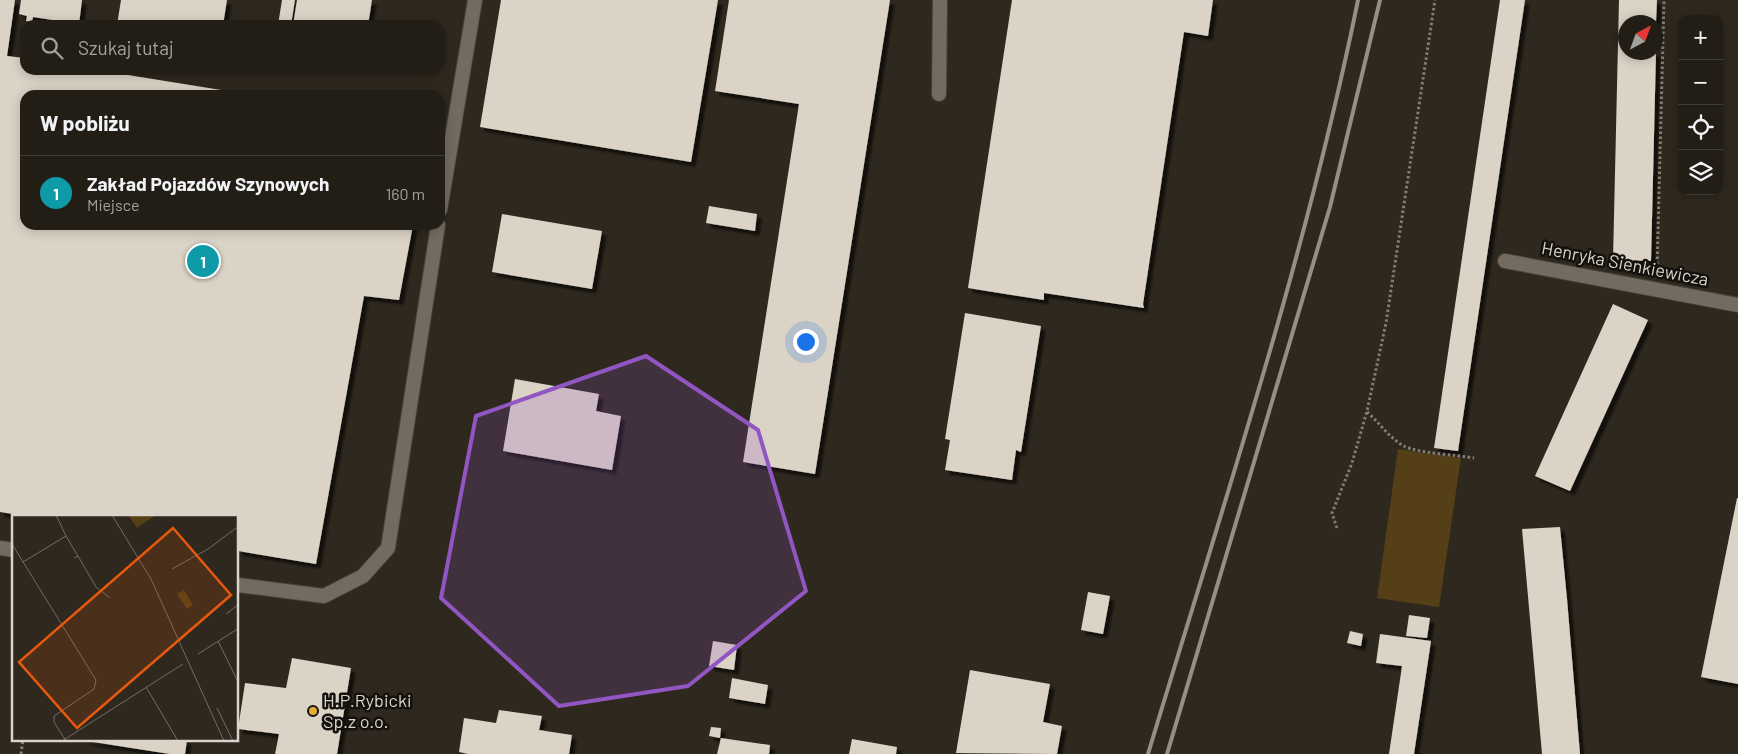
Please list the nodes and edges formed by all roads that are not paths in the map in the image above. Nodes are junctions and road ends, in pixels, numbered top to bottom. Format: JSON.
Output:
{"nodes":[{"id":1,"x":475,"y":0,"type":"edge"},
{"id":2,"x":940,"y":0,"type":"edge"},
{"id":3,"x":939,"y":94,"type":"dead end"},
{"id":4,"x":445,"y":180,"type":"edge"},
{"id":5,"x":437,"y":230,"type":"edge"},
{"id":6,"x":1505,"y":262,"type":"dead end"},
{"id":7,"x":1738,"y":305,"type":"edge"},
{"id":8,"x":239,"y":585,"type":"edge"}],
"edges":[{"from":1,"to":4,"type":"street"},
{"from":2,"to":3,"type":"street"},
{"from":5,"to":8,"type":"street"},
{"from":6,"to":7,"type":"street","name":"Henryka Sienkiewicza"}]}
